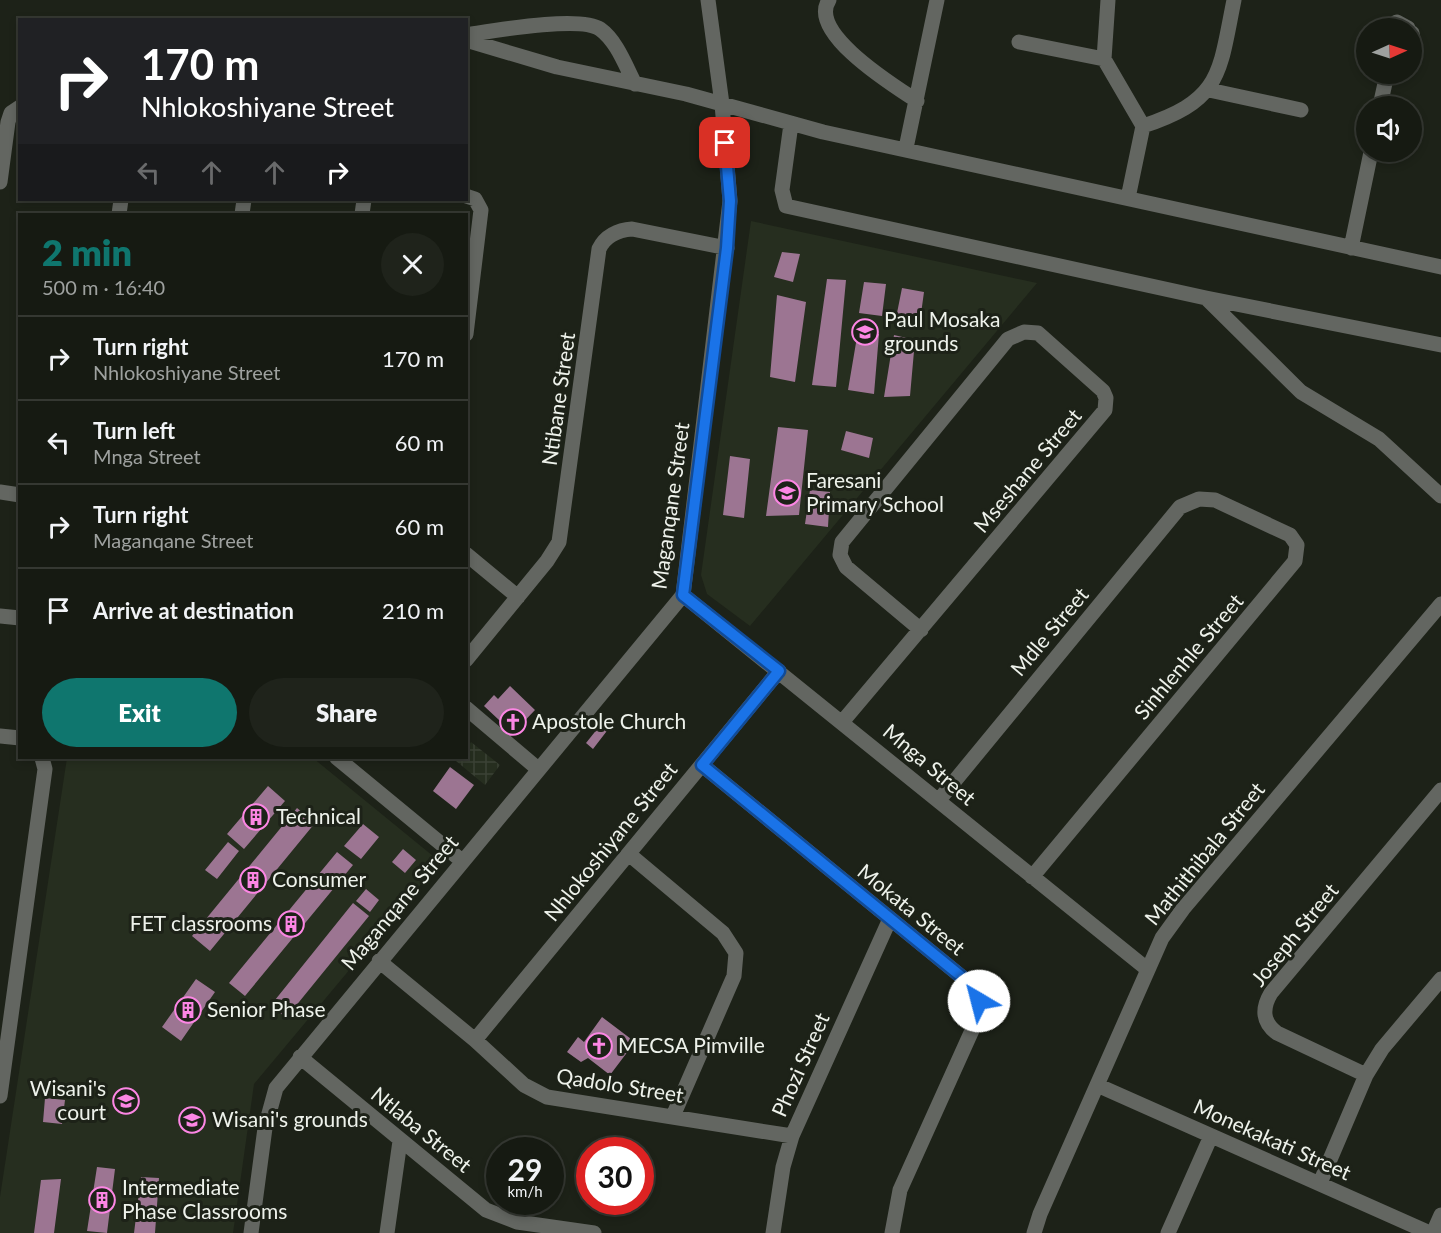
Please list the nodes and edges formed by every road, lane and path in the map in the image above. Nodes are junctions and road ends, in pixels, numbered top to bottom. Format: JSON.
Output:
{"nodes":[{"id":1,"x":708,"y":0,"type":"edge"},
{"id":2,"x":829,"y":0,"type":"edge"},
{"id":3,"x":937,"y":0,"type":"edge"},
{"id":4,"x":1108,"y":0,"type":"edge"},
{"id":5,"x":1234,"y":0,"type":"edge"},
{"id":6,"x":468,"y":35,"type":"edge"},
{"id":7,"x":468,"y":41,"type":"edge"},
{"id":8,"x":1019,"y":42,"type":"dead end"},
{"id":9,"x":1104,"y":59,"type":"junction"},
{"id":10,"x":635,"y":84,"type":"junction"},
{"id":11,"x":1209,"y":90,"type":"junction"},
{"id":12,"x":917,"y":101,"type":"junction"},
{"id":13,"x":722,"y":104,"type":"junction"},
{"id":14,"x":17,"y":108,"type":"edge"},
{"id":15,"x":1301,"y":110,"type":"dead end"},
{"id":16,"x":791,"y":124,"type":"junction"},
{"id":17,"x":1143,"y":126,"type":"junction"},
{"id":18,"x":906,"y":148,"type":"junction"},
{"id":19,"x":1369,"y":162,"type":"edge"},
{"id":20,"x":0,"y":182,"type":"edge"},
{"id":21,"x":468,"y":197,"type":"edge"},
{"id":22,"x":1128,"y":198,"type":"junction"},
{"id":23,"x":727,"y":248,"type":"junction"},
{"id":24,"x":1351,"y":248,"type":"junction"},
{"id":25,"x":1441,"y":267,"type":"edge"},
{"id":26,"x":1206,"y":298,"type":"junction"},
{"id":27,"x":468,"y":317,"type":"edge"},
{"id":28,"x":1441,"y":345,"type":"edge"},
{"id":29,"x":0,"y":492,"type":"edge"},
{"id":30,"x":18,"y":495,"type":"edge"},
{"id":31,"x":1441,"y":496,"type":"edge"},
{"id":32,"x":1199,"y":499,"type":"joint"},
{"id":33,"x":468,"y":556,"type":"edge"},
{"id":34,"x":683,"y":595,"type":"junction"},
{"id":35,"x":518,"y":597,"type":"junction"},
{"id":36,"x":1441,"y":604,"type":"edge"},
{"id":37,"x":0,"y":616,"type":"edge"},
{"id":38,"x":18,"y":618,"type":"edge"},
{"id":39,"x":921,"y":630,"type":"junction"},
{"id":40,"x":468,"y":658,"type":"edge"},
{"id":41,"x":779,"y":671,"type":"junction"},
{"id":42,"x":468,"y":710,"type":"edge"},
{"id":43,"x":843,"y":722,"type":"junction"},
{"id":44,"x":0,"y":736,"type":"edge"},
{"id":45,"x":18,"y":738,"type":"edge"},
{"id":46,"x":42,"y":759,"type":"edge"},
{"id":47,"x":338,"y":759,"type":"edge"},
{"id":48,"x":702,"y":765,"type":"junction"},
{"id":49,"x":538,"y":769,"type":"junction"},
{"id":50,"x":1441,"y":790,"type":"edge"},
{"id":51,"x":939,"y":800,"type":"junction"},
{"id":52,"x":630,"y":855,"type":"junction"},
{"id":53,"x":462,"y":861,"type":"junction"},
{"id":54,"x":1032,"y":877,"type":"junction"},
{"id":55,"x":890,"y":921,"type":"junction"},
{"id":56,"x":379,"y":962,"type":"junction"},
{"id":57,"x":1148,"y":969,"type":"junction"},
{"id":58,"x":1441,"y":979,"type":"edge"},
{"id":59,"x":475,"y":1040,"type":"junction"},
{"id":60,"x":300,"y":1057,"type":"junction"},
{"id":61,"x":1366,"y":1075,"type":"junction"},
{"id":62,"x":1097,"y":1085,"type":"junction"},
{"id":63,"x":0,"y":1096,"type":"edge"},
{"id":64,"x":673,"y":1116,"type":"junction"},
{"id":65,"x":792,"y":1136,"type":"junction"},
{"id":66,"x":1210,"y":1136,"type":"junction"},
{"id":67,"x":400,"y":1141,"type":"junction"},
{"id":68,"x":1320,"y":1183,"type":"junction"},
{"id":69,"x":1441,"y":1215,"type":"edge"},
{"id":70,"x":516,"y":1228,"type":"edge"},
{"id":71,"x":251,"y":1233,"type":"edge"},
{"id":72,"x":387,"y":1233,"type":"edge"},
{"id":73,"x":594,"y":1233,"type":"edge"},
{"id":74,"x":773,"y":1233,"type":"edge"},
{"id":75,"x":892,"y":1233,"type":"edge"},
{"id":76,"x":1034,"y":1233,"type":"edge"},
{"id":77,"x":1168,"y":1233,"type":"edge"},
{"id":78,"x":1431,"y":1233,"type":"edge"}],
"edges":[{"from":1,"to":13,"type":"street","name":"Maganqane Street"},
{"from":2,"to":12,"type":"street"},
{"from":3,"to":12,"type":"street"},
{"from":4,"to":9,"type":"street"},
{"from":5,"to":11,"type":"street"},
{"from":6,"to":10,"type":"street"},
{"from":7,"to":10,"type":"street"},
{"from":8,"to":9,"type":"street"},
{"from":9,"to":17,"type":"street"},
{"from":10,"to":13,"type":"street"},
{"from":11,"to":15,"type":"street"},
{"from":11,"to":17,"type":"street"},
{"from":12,"to":18,"type":"street"},
{"from":13,"to":16,"type":"street"},
{"from":13,"to":23,"type":"street","name":"Maganqane Street"},
{"from":14,"to":20,"type":"street"},
{"from":16,"to":18,"type":"street"},
{"from":16,"to":26,"type":"street"},
{"from":17,"to":22,"type":"street"},
{"from":18,"to":22,"type":"street"},
{"from":19,"to":24,"type":"street"},
{"from":21,"to":27,"type":"street"},
{"from":22,"to":24,"type":"street"},
{"from":23,"to":34,"type":"street","name":"Maganqane Street"},
{"from":23,"to":35,"type":"street","name":"Ntibane Street"},
{"from":24,"to":25,"type":"street"},
{"from":26,"to":28,"type":"street"},
{"from":26,"to":31,"type":"street"},
{"from":29,"to":30,"type":"street"},
{"from":32,"to":51,"type":"street","name":"Mdle Street"},
{"from":32,"to":54,"type":"street","name":"Sinhlenhle Street"},
{"from":33,"to":35,"type":"street"},
{"from":34,"to":41,"type":"street","name":"Mnga Street"},
{"from":34,"to":49,"type":"street","name":"Maganqane Street"},
{"from":35,"to":40,"type":"street","name":"Ntibane Street"},
{"from":36,"to":57,"type":"street","name":"Mathithibala Street"},
{"from":37,"to":38,"type":"street"},
{"from":39,"to":39,"type":"street","name":"Mseshane Street"},
{"from":39,"to":43,"type":"street","name":"Mseshane Street"},
{"from":41,"to":43,"type":"street","name":"Mnga Street"},
{"from":41,"to":48,"type":"street","name":"Nhlokoshiyane Street"},
{"from":42,"to":49,"type":"street"},
{"from":43,"to":51,"type":"street","name":"Mnga Street"},
{"from":44,"to":45,"type":"street"},
{"from":46,"to":63,"type":"street"},
{"from":47,"to":53,"type":"street"},
{"from":48,"to":52,"type":"street","name":"Nhlokoshiyane Street"},
{"from":48,"to":55,"type":"street","name":"Mokata Street"},
{"from":49,"to":53,"type":"street","name":"Maganqane Street"},
{"from":50,"to":61,"type":"street","name":"Joseph Street"},
{"from":51,"to":54,"type":"street","name":"Mnga Street"},
{"from":52,"to":59,"type":"street","name":"Nhlokoshiyane Street"},
{"from":52,"to":64,"type":"street"},
{"from":53,"to":56,"type":"street","name":"Maganqane Street"},
{"from":54,"to":57,"type":"street","name":"Mnga Street"},
{"from":55,"to":65,"type":"street","name":"Phozi Street"},
{"from":55,"to":75,"type":"street","name":"Mokata Street"},
{"from":56,"to":59,"type":"street","name":"Qadolo Street"},
{"from":56,"to":60,"type":"street","name":"Maganqane Street"},
{"from":57,"to":62,"type":"street","name":"Mathithibala Street"},
{"from":58,"to":61,"type":"street"},
{"from":59,"to":64,"type":"street","name":"Qadolo Street"},
{"from":60,"to":67,"type":"street","name":"Ntlaba Street"},
{"from":60,"to":71,"type":"street","name":"Maganqane Street"},
{"from":61,"to":68,"type":"street"},
{"from":62,"to":66,"type":"street","name":"Monekakati Street"},
{"from":62,"to":76,"type":"street","name":"Mathithibala Street"},
{"from":64,"to":65,"type":"street","name":"Qadolo Street"},
{"from":65,"to":74,"type":"street","name":"Phozi Street"},
{"from":66,"to":68,"type":"street","name":"Monekakati Street"},
{"from":66,"to":77,"type":"street"},
{"from":67,"to":70,"type":"street","name":"Ntlaba Street"},
{"from":67,"to":72,"type":"street"},
{"from":68,"to":78,"type":"street","name":"Monekakati Street"},
{"from":69,"to":78,"type":"street"},
{"from":70,"to":73,"type":"street","name":"Ntlaba Street"}]}
